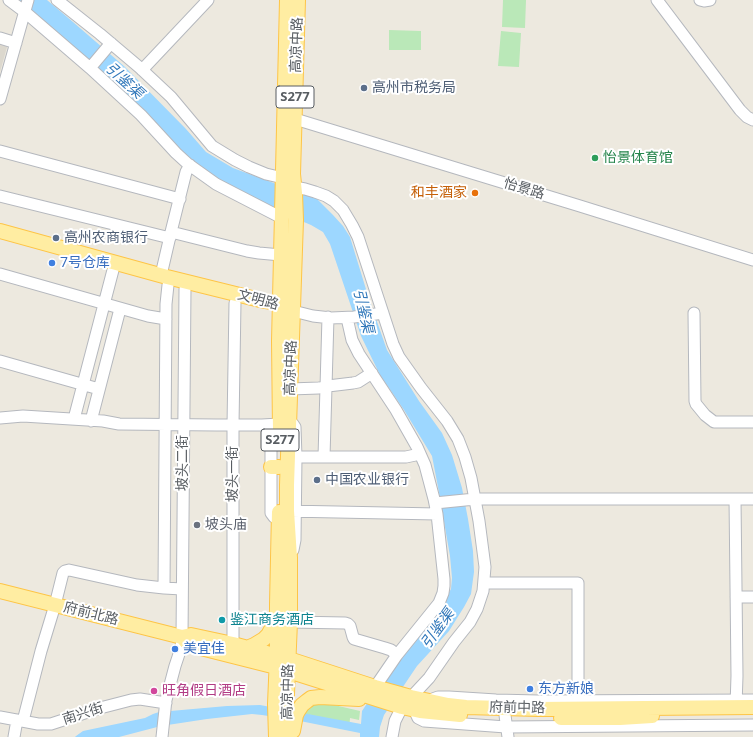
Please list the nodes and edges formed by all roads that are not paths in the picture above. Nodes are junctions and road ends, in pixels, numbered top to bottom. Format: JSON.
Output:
{"nodes":[{"id":1,"x":9,"y":0,"type":"edge"},
{"id":2,"x":57,"y":0,"type":"edge"},
{"id":3,"x":208,"y":0,"type":"edge"},
{"id":4,"x":287,"y":0,"type":"edge"},
{"id":5,"x":298,"y":0,"type":"edge"},
{"id":6,"x":657,"y":0,"type":"edge"},
{"id":7,"x":700,"y":0,"type":"edge"},
{"id":8,"x":710,"y":0,"type":"edge"},
{"id":9,"x":27,"y":6,"type":"edge"},
{"id":10,"x":0,"y":38,"type":"edge"},
{"id":11,"x":16,"y":43,"type":"junction"},
{"id":12,"x":109,"y":45,"type":"junction"},
{"id":13,"x":91,"y":66,"type":"junction"},
{"id":14,"x":142,"y":70,"type":"junction"},
{"id":15,"x":0,"y":99,"type":"edge"},
{"id":16,"x":295,"y":119,"type":"junction"},
{"id":17,"x":753,"y":120,"type":"edge"},
{"id":18,"x":0,"y":151,"type":"edge"},
{"id":19,"x":190,"y":165,"type":"junction"},
{"id":20,"x":289,"y":185,"type":"junction"},
{"id":21,"x":0,"y":196,"type":"edge"},
{"id":22,"x":180,"y":200,"type":"junction"},
{"id":23,"x":287,"y":217,"type":"junction"},
{"id":24,"x":0,"y":231,"type":"edge"},
{"id":25,"x":288,"y":234,"type":"junction"},
{"id":26,"x":170,"y":235,"type":"junction"},
{"id":27,"x":0,"y":241,"type":"edge"},
{"id":28,"x":281,"y":255,"type":"junction"},
{"id":29,"x":753,"y":260,"type":"edge"},
{"id":30,"x":113,"y":270,"type":"junction"},
{"id":31,"x":0,"y":274,"type":"edge"},
{"id":32,"x":165,"y":280,"type":"junction"},
{"id":33,"x":185,"y":289,"type":"junction"},
{"id":34,"x":235,"y":303,"type":"junction"},
{"id":35,"x":104,"y":304,"type":"junction"},
{"id":36,"x":120,"y":309,"type":"junction"},
{"id":37,"x":284,"y":309,"type":"junction"},
{"id":38,"x":694,"y":313,"type":"dead end"},
{"id":39,"x":381,"y":314,"type":"junction"},
{"id":40,"x":328,"y":317,"type":"junction"},
{"id":41,"x":351,"y":317,"type":"junction"},
{"id":42,"x":166,"y":319,"type":"junction"},
{"id":43,"x":0,"y":361,"type":"edge"},
{"id":44,"x":372,"y":374,"type":"junction"},
{"id":45,"x":83,"y":384,"type":"junction"},
{"id":46,"x":326,"y":386,"type":"junction"},
{"id":47,"x":99,"y":389,"type":"junction"},
{"id":48,"x":290,"y":389,"type":"junction"},
{"id":49,"x":0,"y":418,"type":"edge"},
{"id":50,"x":74,"y":419,"type":"junction"},
{"id":51,"x":91,"y":421,"type":"junction"},
{"id":52,"x":753,"y":422,"type":"edge"},
{"id":53,"x":165,"y":424,"type":"junction"},
{"id":54,"x":183,"y":424,"type":"junction"},
{"id":55,"x":282,"y":424,"type":"junction"},
{"id":56,"x":233,"y":425,"type":"junction"},
{"id":57,"x":420,"y":454,"type":"junction"},
{"id":58,"x":324,"y":457,"type":"junction"},
{"id":59,"x":283,"y":462,"type":"junction"},
{"id":60,"x":471,"y":499,"type":"junction"},
{"id":61,"x":735,"y":499,"type":"junction"},
{"id":62,"x":753,"y":499,"type":"edge"},
{"id":63,"x":438,"y":506,"type":"junction"},
{"id":64,"x":287,"y":514,"type":"junction"},
{"id":65,"x":484,"y":583,"type":"junction"},
{"id":66,"x":164,"y":588,"type":"junction"},
{"id":67,"x":182,"y":589,"type":"junction"},
{"id":68,"x":0,"y":591,"type":"edge"},
{"id":69,"x":736,"y":597,"type":"junction"},
{"id":70,"x":753,"y":597,"type":"edge"},
{"id":71,"x":55,"y":605,"type":"junction"},
{"id":72,"x":283,"y":620,"type":"junction"},
{"id":73,"x":182,"y":637,"type":"junction"},
{"id":74,"x":233,"y":644,"type":"junction"},
{"id":75,"x":247,"y":648,"type":"junction"},
{"id":76,"x":397,"y":655,"type":"junction"},
{"id":77,"x":282,"y":663,"type":"junction"},
{"id":78,"x":372,"y":692,"type":"junction"},
{"id":79,"x":753,"y":700,"type":"edge"},
{"id":80,"x":428,"y":701,"type":"junction"},
{"id":81,"x":406,"y":702,"type":"junction"},
{"id":82,"x":166,"y":703,"type":"junction"},
{"id":83,"x":736,"y":703,"type":"junction"},
{"id":84,"x":753,"y":707,"type":"edge"},
{"id":85,"x":575,"y":714,"type":"junction"},
{"id":86,"x":753,"y":716,"type":"edge"},
{"id":87,"x":0,"y":718,"type":"edge"},
{"id":88,"x":20,"y":721,"type":"junction"},
{"id":89,"x":506,"y":722,"type":"edge"},
{"id":90,"x":753,"y":725,"type":"edge"},
{"id":91,"x":14,"y":737,"type":"edge"},
{"id":92,"x":162,"y":737,"type":"edge"},
{"id":93,"x":276,"y":737,"type":"edge"},
{"id":94,"x":287,"y":737,"type":"edge"},
{"id":95,"x":292,"y":737,"type":"edge"},
{"id":96,"x":392,"y":737,"type":"edge"}],
"edges":[{"from":1,"to":9,"type":"street"},
{"from":2,"to":12,"type":"street"},
{"from":3,"to":14,"type":"street"},
{"from":4,"to":20,"type":"main road","name":"高凉中路","number":"S277"},
{"from":5,"to":16,"type":"main road","name":"高凉中路","number":"S277"},
{"from":6,"to":17,"type":"street"},
{"from":7,"to":8,"type":"street"},
{"from":9,"to":11,"type":"street"},
{"from":9,"to":13,"type":"street"},
{"from":10,"to":11,"type":"street"},
{"from":11,"to":15,"type":"street"},
{"from":12,"to":13,"type":"street"},
{"from":12,"to":14,"type":"street"},
{"from":13,"to":19,"type":"street"},
{"from":14,"to":20,"type":"street"},
{"from":16,"to":20,"type":"main road","name":"高凉中路","number":"S277"},
{"from":16,"to":29,"type":"street","name":"怡景路"},
{"from":18,"to":22,"type":"street"},
{"from":19,"to":22,"type":"street"},
{"from":19,"to":23,"type":"street"},
{"from":20,"to":23,"type":"main road","name":"高凉中路","number":"S277"},
{"from":20,"to":39,"type":"street"},
{"from":21,"to":26,"type":"street"},
{"from":22,"to":26,"type":"street"},
{"from":23,"to":25,"type":"main road","name":"高凉中路","number":"S277"},
{"from":24,"to":32,"type":"main road","name":"文明路"},
{"from":25,"to":28,"type":"main road","name":"高凉中路","number":"S277"},
{"from":25,"to":37,"type":"main road","name":"高凉中路","number":"S277"},
{"from":26,"to":28,"type":"street"},
{"from":26,"to":32,"type":"street"},
{"from":27,"to":30,"type":"main road","name":"文明路"},
{"from":28,"to":37,"type":"main road","name":"高凉中路","number":"S277"},
{"from":30,"to":32,"type":"main road","name":"文明路"},
{"from":30,"to":35,"type":"street"},
{"from":31,"to":35,"type":"street"},
{"from":32,"to":33,"type":"main road","name":"文明路"},
{"from":32,"to":37,"type":"main road","name":"文明路"},
{"from":32,"to":42,"type":"street"},
{"from":33,"to":34,"type":"main road","name":"文明路"},
{"from":33,"to":54,"type":"street","name":"坡头二街"},
{"from":34,"to":37,"type":"main road","name":"文明路"},
{"from":34,"to":56,"type":"street","name":"坡头一街"},
{"from":35,"to":36,"type":"street"},
{"from":35,"to":45,"type":"street"},
{"from":36,"to":42,"type":"street"},
{"from":36,"to":47,"type":"street"},
{"from":37,"to":40,"type":"street"},
{"from":37,"to":48,"type":"main road","name":"高凉中路","number":"S277"},
{"from":37,"to":55,"type":"main road","name":"高凉中路","number":"S277"},
{"from":38,"to":52,"type":"street"},
{"from":39,"to":41,"type":"street"},
{"from":39,"to":60,"type":"street"},
{"from":40,"to":41,"type":"street"},
{"from":40,"to":46,"type":"street"},
{"from":41,"to":44,"type":"street"},
{"from":42,"to":53,"type":"street"},
{"from":43,"to":45,"type":"street"},
{"from":44,"to":46,"type":"street"},
{"from":44,"to":57,"type":"street"},
{"from":45,"to":47,"type":"street"},
{"from":45,"to":50,"type":"street"},
{"from":46,"to":48,"type":"street"},
{"from":46,"to":58,"type":"street"},
{"from":47,"to":51,"type":"street"},
{"from":48,"to":55,"type":"main road","name":"高凉中路","number":"S277"},
{"from":49,"to":50,"type":"street"},
{"from":50,"to":51,"type":"street"},
{"from":51,"to":53,"type":"street"},
{"from":53,"to":54,"type":"street"},
{"from":53,"to":66,"type":"street"},
{"from":54,"to":56,"type":"street"},
{"from":54,"to":67,"type":"street","name":"坡头二街"},
{"from":55,"to":56,"type":"street"},
{"from":55,"to":59,"type":"main road","name":"高凉中路","number":"S277"},
{"from":55,"to":59,"type":"street"},
{"from":56,"to":74,"type":"street","name":"坡头一街"},
{"from":57,"to":58,"type":"street"},
{"from":57,"to":63,"type":"street"},
{"from":58,"to":59,"type":"street"},
{"from":59,"to":64,"type":"main road","name":"高凉中路","number":"S277"},
{"from":59,"to":64,"type":"main road","name":"高凉中路","number":"S277"},
{"from":60,"to":61,"type":"street"},
{"from":60,"to":63,"type":"street"},
{"from":60,"to":65,"type":"street"},
{"from":61,"to":62,"type":"street"},
{"from":61,"to":69,"type":"street"},
{"from":63,"to":64,"type":"street"},
{"from":63,"to":76,"type":"street"},
{"from":64,"to":72,"type":"main road","name":"高凉中路","number":"S277"},
{"from":64,"to":72,"type":"main road","name":"高凉中路","number":"S277"},
{"from":65,"to":81,"type":"street"},
{"from":65,"to":85,"type":"street"},
{"from":66,"to":67,"type":"street"},
{"from":66,"to":71,"type":"street"},
{"from":67,"to":73,"type":"street","name":"坡头二街"},
{"from":68,"to":71,"type":"main road","name":"府前北路"},
{"from":69,"to":70,"type":"street"},
{"from":69,"to":83,"type":"street"},
{"from":71,"to":73,"type":"main road","name":"府前北路"},
{"from":71,"to":88,"type":"street"},
{"from":72,"to":75,"type":"main road"},
{"from":72,"to":76,"type":"street"},
{"from":72,"to":77,"type":"main road","name":"高凉中路","number":"S277"},
{"from":73,"to":74,"type":"main road","name":"府前北路"},
{"from":73,"to":77,"type":"main road","name":"府前北路"},
{"from":73,"to":82,"type":"street","name":"坡头二街"},
{"from":74,"to":75,"type":"main road","name":"府前北路"},
{"from":75,"to":77,"type":"main road","name":"府前北路"},
{"from":76,"to":78,"type":"street"},
{"from":77,"to":78,"type":"main road","name":"府前中路"},
{"from":77,"to":93,"type":"main road","name":"高凉中路","number":"S277"},
{"from":77,"to":94,"type":"main road","name":"高凉中路","number":"S277"},
{"from":78,"to":81,"type":"main road","name":"府前中路"},
{"from":78,"to":95,"type":"main road"},
{"from":79,"to":83,"type":"street"},
{"from":80,"to":81,"type":"main road","name":"府前中路"},
{"from":80,"to":85,"type":"street"},
{"from":80,"to":89,"type":"main road","name":"府前中路"},
{"from":81,"to":89,"type":"main road","name":"府前中路"},
{"from":81,"to":96,"type":"street"},
{"from":82,"to":88,"type":"street","name":"南兴街"},
{"from":82,"to":92,"type":"street","name":"坡头二街"},
{"from":83,"to":84,"type":"main road","name":"府前中路"},
{"from":83,"to":85,"type":"main road","name":"府前中路"},
{"from":85,"to":86,"type":"main road","name":"府前中路"},
{"from":85,"to":89,"type":"main road","name":"府前中路"},
{"from":85,"to":90,"type":"street"},
{"from":87,"to":88,"type":"street","name":"南兴街"},
{"from":88,"to":91,"type":"street"}]}
